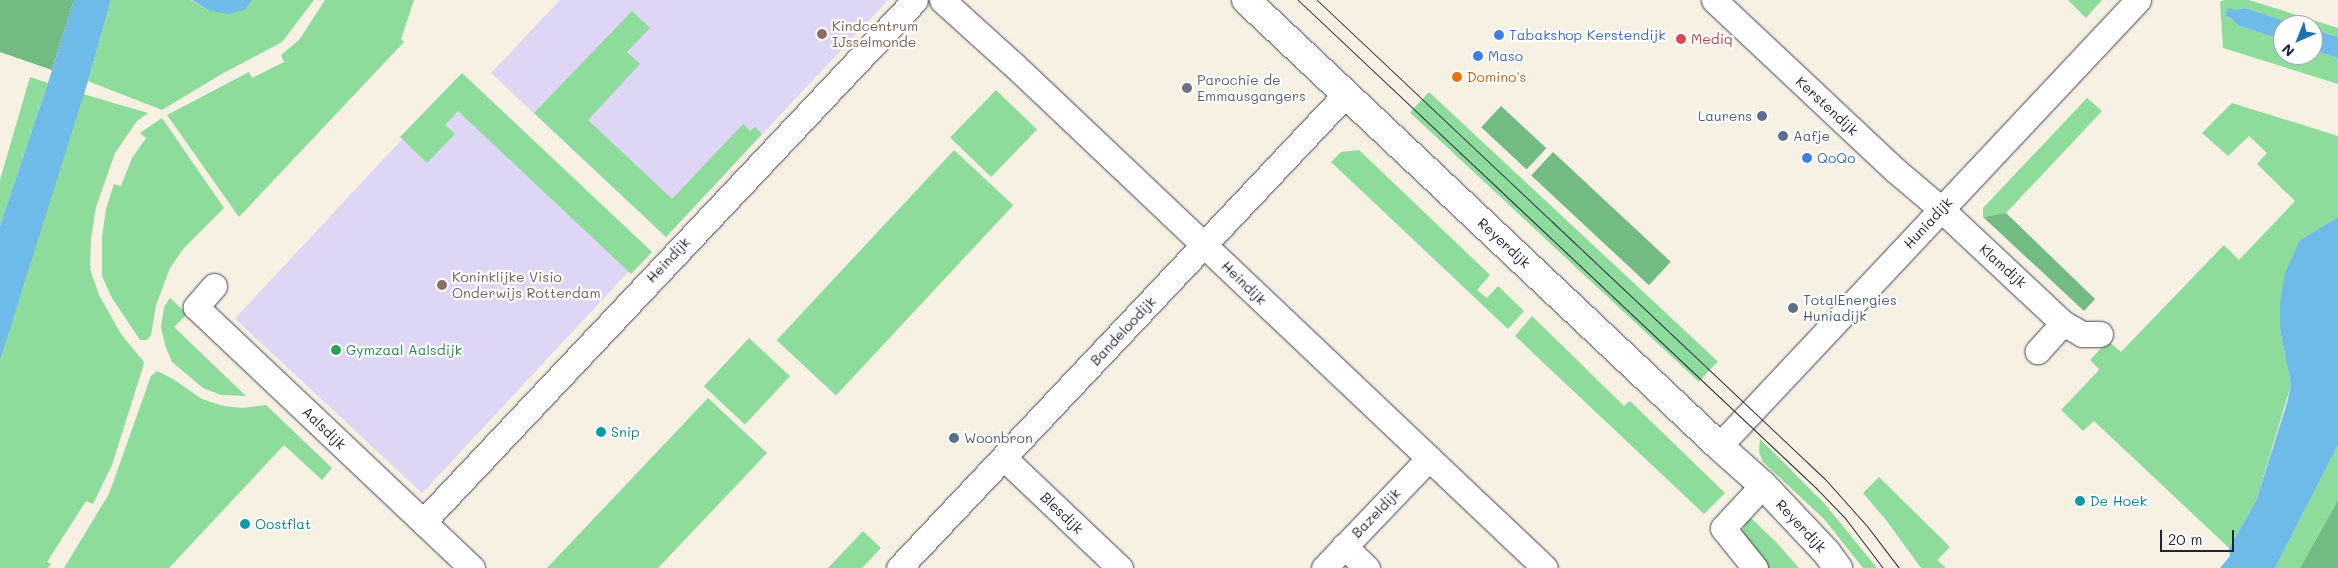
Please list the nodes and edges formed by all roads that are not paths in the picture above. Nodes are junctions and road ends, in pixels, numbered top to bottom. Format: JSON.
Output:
{"nodes":[{"id":1,"x":915,"y":0,"type":"edge"},
{"id":2,"x":942,"y":0,"type":"edge"},
{"id":3,"x":1246,"y":0,"type":"edge"},
{"id":4,"x":1714,"y":0,"type":"edge"},
{"id":5,"x":2138,"y":0,"type":"edge"},
{"id":6,"x":1346,"y":94,"type":"junction"},
{"id":7,"x":1941,"y":209,"type":"junction"},
{"id":8,"x":1204,"y":244,"type":"junction"},
{"id":9,"x":214,"y":286,"type":"dead end"},
{"id":10,"x":2064,"y":323,"type":"junction"},
{"id":11,"x":2100,"y":334,"type":"dead end"},
{"id":12,"x":2038,"y":351,"type":"dead end"},
{"id":13,"x":1719,"y":446,"type":"junction"},
{"id":14,"x":1004,"y":458,"type":"junction"},
{"id":15,"x":1429,"y":458,"type":"junction"},
{"id":16,"x":1763,"y":485,"type":"junction"},
{"id":17,"x":423,"y":522,"type":"junction"},
{"id":18,"x":1344,"y":546,"type":"junction"},
{"id":19,"x":472,"y":568,"type":"edge"},
{"id":20,"x":899,"y":568,"type":"edge"},
{"id":21,"x":1120,"y":568,"type":"edge"},
{"id":22,"x":1324,"y":568,"type":"edge"},
{"id":23,"x":1367,"y":568,"type":"edge"},
{"id":24,"x":1545,"y":568,"type":"edge"},
{"id":25,"x":1755,"y":568,"type":"edge"},
{"id":26,"x":1838,"y":568,"type":"edge"}],
"edges":[{"from":1,"to":17,"type":"street","name":"Heindijk"},
{"from":2,"to":8,"type":"street","name":"Heindijk"},
{"from":3,"to":6,"type":"street","name":"Reyerdijk"},
{"from":4,"to":7,"type":"street","name":"Kerstendijk"},
{"from":5,"to":7,"type":"street","name":"Huniadijk"},
{"from":6,"to":8,"type":"street","name":"Bandeloodijk"},
{"from":6,"to":13,"type":"street","name":"Reyerdijk"},
{"from":7,"to":10,"type":"street","name":"Klamdijk"},
{"from":7,"to":13,"type":"street","name":"Huniadijk"},
{"from":8,"to":14,"type":"street","name":"Bandeloodijk"},
{"from":8,"to":15,"type":"street","name":"Heindijk"},
{"from":9,"to":17,"type":"street","name":"Aalsdijk"},
{"from":10,"to":11,"type":"street","name":"Klamdijk"},
{"from":10,"to":12,"type":"street"},
{"from":13,"to":16,"type":"street","name":"Reyerdijk"},
{"from":14,"to":20,"type":"street","name":"Bandeloodijk"},
{"from":14,"to":21,"type":"street","name":"Blesdijk"},
{"from":15,"to":18,"type":"street","name":"Bazeldijk"},
{"from":15,"to":24,"type":"street","name":"Heindijk"},
{"from":16,"to":25,"type":"street"},
{"from":16,"to":26,"type":"street","name":"Reyerdijk"},
{"from":17,"to":19,"type":"street","name":"Aalsdijk"},
{"from":18,"to":22,"type":"street","name":"Bazeldijk"},
{"from":18,"to":23,"type":"street"}]}
